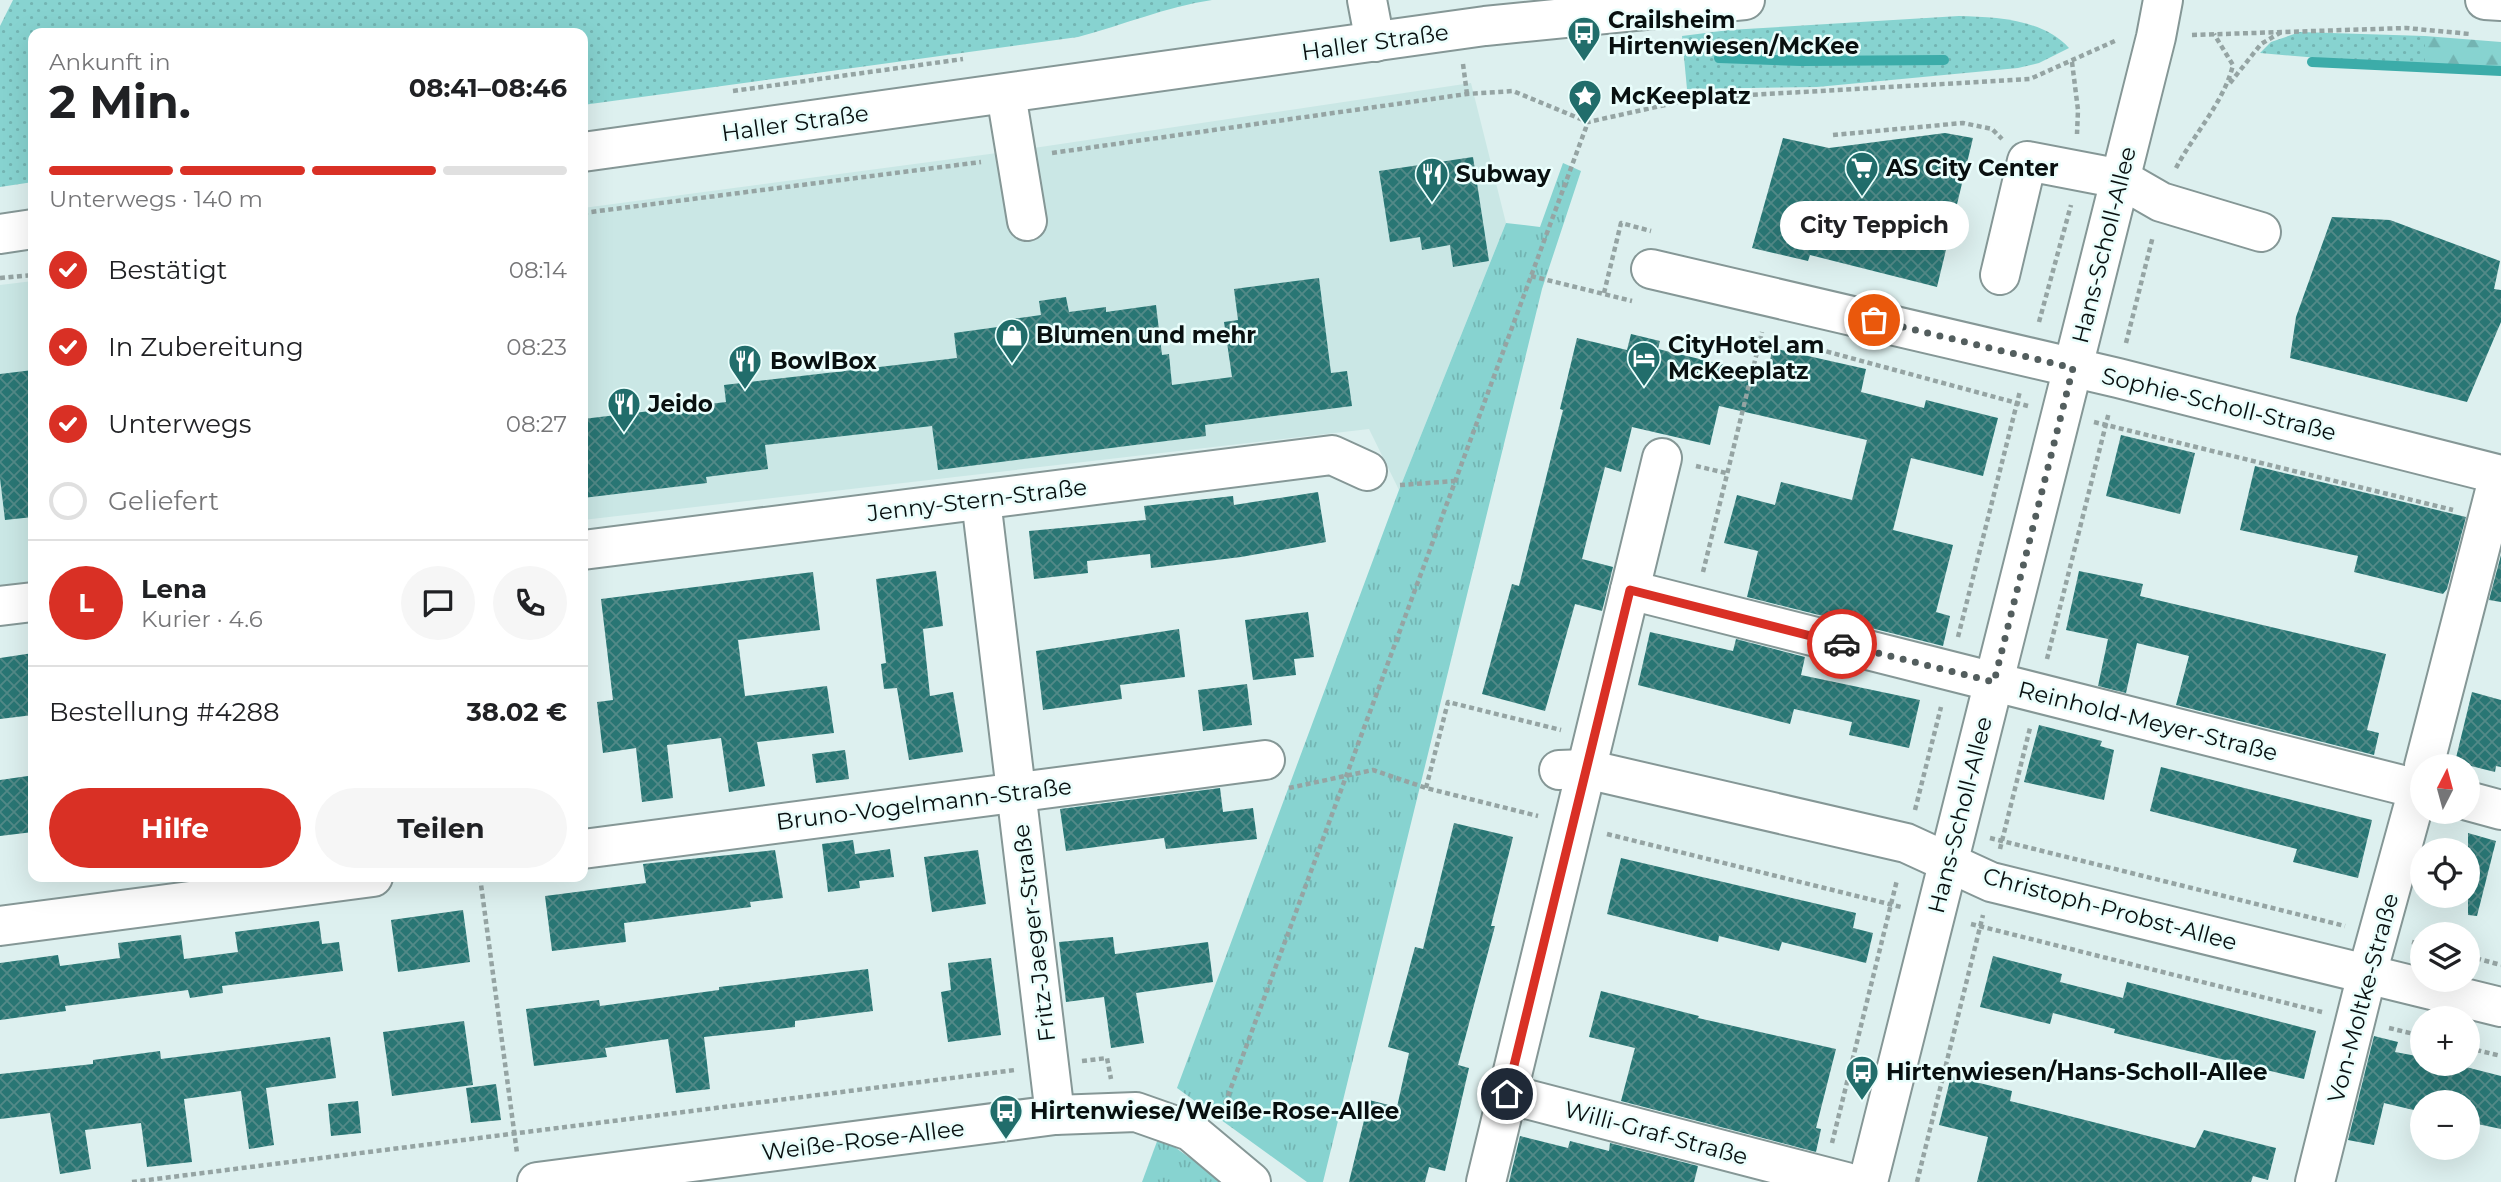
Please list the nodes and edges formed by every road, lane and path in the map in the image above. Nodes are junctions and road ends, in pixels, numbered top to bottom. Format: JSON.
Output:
{"nodes":[{"id":1,"x":1367,"y":0,"type":"edge"},
{"id":2,"x":1745,"y":0,"type":"edge"},
{"id":3,"x":2163,"y":0,"type":"edge"},
{"id":4,"x":2501,"y":1,"type":"edge"},
{"id":5,"x":2480,"y":17,"type":"edge"},
{"id":6,"x":2286,"y":29,"type":"junction"},
{"id":7,"x":2213,"y":33,"type":"junction"},
{"id":8,"x":2157,"y":37,"type":"junction"},
{"id":9,"x":1375,"y":42,"type":"junction"},
{"id":10,"x":2073,"y":62,"type":"junction"},
{"id":11,"x":2228,"y":86,"type":"junction"},
{"id":12,"x":1006,"y":93,"type":"junction"},
{"id":13,"x":1588,"y":122,"type":"junction"},
{"id":14,"x":1833,"y":135,"type":"dead end"},
{"id":15,"x":2026,"y":146,"type":"junction"},
{"id":16,"x":588,"y":151,"type":"edge"},
{"id":17,"x":1016,"y":158,"type":"junction"},
{"id":18,"x":2075,"y":171,"type":"junction"},
{"id":19,"x":2121,"y":179,"type":"junction"},
{"id":20,"x":2161,"y":202,"type":"junction"},
{"id":21,"x":588,"y":212,"type":"edge"},
{"id":22,"x":1027,"y":221,"type":"dead end"},
{"id":23,"x":1621,"y":223,"type":"dead end"},
{"id":24,"x":28,"y":230,"type":"edge"},
{"id":25,"x":2261,"y":232,"type":"dead end"},
{"id":26,"x":0,"y":234,"type":"edge"},
{"id":27,"x":1651,"y":269,"type":"dead end"},
{"id":28,"x":28,"y":275,"type":"edge"},
{"id":29,"x":1531,"y":275,"type":"junction"},
{"id":30,"x":2000,"y":275,"type":"dead end"},
{"id":31,"x":0,"y":278,"type":"edge"},
{"id":32,"x":1771,"y":295,"type":"junction"},
{"id":33,"x":2029,"y":357,"type":"junction"},
{"id":34,"x":2073,"y":368,"type":"junction"},
{"id":35,"x":2118,"y":377,"type":"junction"},
{"id":36,"x":1662,"y":458,"type":"dead end"},
{"id":37,"x":1367,"y":471,"type":"joint"},
{"id":38,"x":2500,"y":475,"type":"edge"},
{"id":39,"x":1455,"y":481,"type":"junction"},
{"id":40,"x":981,"y":500,"type":"junction"},
{"id":41,"x":588,"y":549,"type":"edge"},
{"id":42,"x":1630,"y":590,"type":"junction"},
{"id":43,"x":28,"y":603,"type":"edge"},
{"id":44,"x":0,"y":606,"type":"edge"},
{"id":45,"x":1695,"y":607,"type":"junction"},
{"id":46,"x":1950,"y":671,"type":"junction"},
{"id":47,"x":1994,"y":682,"type":"junction"},
{"id":48,"x":2039,"y":694,"type":"junction"},
{"id":49,"x":2429,"y":754,"type":"edge"},
{"id":50,"x":1265,"y":760,"type":"joint"},
{"id":51,"x":1573,"y":770,"type":"junction"},
{"id":52,"x":1348,"y":773,"type":"junction"},
{"id":53,"x":2410,"y":777,"type":"edge"},
{"id":54,"x":1018,"y":792,"type":"junction"},
{"id":55,"x":2480,"y":805,"type":"edge"},
{"id":56,"x":2501,"y":810,"type":"edge"},
{"id":57,"x":2410,"y":822,"type":"edge"},
{"id":58,"x":1573,"y":825,"type":"junction"},
{"id":59,"x":1906,"y":844,"type":"junction"},
{"id":60,"x":588,"y":848,"type":"edge"},
{"id":61,"x":1948,"y":862,"type":"junction"},
{"id":62,"x":335,"y":882,"type":"edge"},
{"id":63,"x":481,"y":882,"type":"edge"},
{"id":64,"x":1992,"y":882,"type":"junction"},
{"id":65,"x":1891,"y":905,"type":"junction"},
{"id":66,"x":1935,"y":915,"type":"junction"},
{"id":67,"x":0,"y":926,"type":"edge"},
{"id":68,"x":1980,"y":926,"type":"junction"},
{"id":69,"x":2480,"y":959,"type":"edge"},
{"id":70,"x":2501,"y":965,"type":"edge"},
{"id":71,"x":2367,"y":974,"type":"junction"},
{"id":72,"x":2501,"y":1007,"type":"edge"},
{"id":73,"x":2356,"y":1020,"type":"junction"},
{"id":74,"x":2410,"y":1034,"type":"edge"},
{"id":75,"x":2480,"y":1051,"type":"edge"},
{"id":76,"x":2501,"y":1056,"type":"edge"},
{"id":77,"x":1507,"y":1094,"type":"junction"},
{"id":78,"x":1055,"y":1115,"type":"junction"},
{"id":79,"x":1210,"y":1147,"type":"junction"},
{"id":80,"x":527,"y":1170,"type":"edge"},
{"id":81,"x":721,"y":1170,"type":"edge"},
{"id":82,"x":1835,"y":1179,"type":"edge"},
{"id":83,"x":1251,"y":1182,"type":"edge"},
{"id":84,"x":1486,"y":1182,"type":"edge"},
{"id":85,"x":1868,"y":1182,"type":"edge"},
{"id":86,"x":1917,"y":1182,"type":"edge"},
{"id":87,"x":2315,"y":1182,"type":"edge"}],
"edges":[{"from":1,"to":9,"type":"street"},
{"from":2,"to":9,"type":"street","name":"Haller Straße"},
{"from":3,"to":8,"type":"street","name":"Hans-Scholl-Allee"},
{"from":4,"to":5,"type":"street"},
{"from":5,"to":6,"type":"path"},
{"from":6,"to":7,"type":"path"},
{"from":6,"to":11,"type":"path"},
{"from":7,"to":8,"type":"path"},
{"from":7,"to":11,"type":"path"},
{"from":8,"to":10,"type":"path"},
{"from":8,"to":19,"type":"street","name":"Hans-Scholl-Allee"},
{"from":9,"to":12,"type":"street","name":"Haller Straße"},
{"from":10,"to":13,"type":"path"},
{"from":10,"to":18,"type":"path"},
{"from":11,"to":20,"type":"path"},
{"from":12,"to":16,"type":"street","name":"Haller Straße"},
{"from":12,"to":17,"type":"street"},
{"from":13,"to":17,"type":"path"},
{"from":13,"to":29,"type":"path"},
{"from":14,"to":15,"type":"path"},
{"from":15,"to":18,"type":"street"},
{"from":15,"to":30,"type":"street"},
{"from":17,"to":21,"type":"path"},
{"from":17,"to":22,"type":"street"},
{"from":18,"to":19,"type":"street"},
{"from":18,"to":33,"type":"path"},
{"from":19,"to":20,"type":"street"},
{"from":19,"to":34,"type":"street","name":"Hans-Scholl-Allee"},
{"from":20,"to":25,"type":"street"},
{"from":20,"to":35,"type":"path"},
{"from":23,"to":29,"type":"path"},
{"from":24,"to":26,"type":"street"},
{"from":27,"to":32,"type":"street","name":"Sophie-Scholl-Straße"},
{"from":28,"to":31,"type":"path"},
{"from":29,"to":39,"type":"path"},
{"from":32,"to":33,"type":"street","name":"Sophie-Scholl-Straße"},
{"from":32,"to":45,"type":"path"},
{"from":33,"to":34,"type":"street","name":"Sophie-Scholl-Straße"},
{"from":33,"to":46,"type":"path"},
{"from":34,"to":35,"type":"street","name":"Sophie-Scholl-Straße"},
{"from":34,"to":47,"type":"street","name":"Hans-Scholl-Allee"},
{"from":35,"to":38,"type":"street","name":"Sophie-Scholl-Straße"},
{"from":35,"to":48,"type":"path"},
{"from":36,"to":42,"type":"street"},
{"from":37,"to":39,"type":"path"},
{"from":37,"to":40,"type":"street","name":"Jenny-Stern-Straße"},
{"from":38,"to":49,"type":"street","name":"Von-Moltke-Straße"},
{"from":39,"to":52,"type":"path"},
{"from":40,"to":41,"type":"street","name":"Jenny-Stern-Straße"},
{"from":40,"to":54,"type":"street","name":"Fritz-Jaeger-Straße"},
{"from":42,"to":45,"type":"street","name":"Reinhold-Meyer-Straße"},
{"from":42,"to":51,"type":"street"},
{"from":43,"to":44,"type":"street"},
{"from":45,"to":46,"type":"street","name":"Reinhold-Meyer-Straße"},
{"from":46,"to":47,"type":"street","name":"Reinhold-Meyer-Straße"},
{"from":46,"to":59,"type":"path"},
{"from":47,"to":48,"type":"street","name":"Reinhold-Meyer-Straße"},
{"from":47,"to":61,"type":"street","name":"Hans-Scholl-Allee"},
{"from":48,"to":53,"type":"street","name":"Reinhold-Meyer-Straße"},
{"from":48,"to":64,"type":"path"},
{"from":50,"to":52,"type":"path"},
{"from":50,"to":54,"type":"street","name":"Bruno-Vogelmann-Straße"},
{"from":51,"to":58,"type":"street"},
{"from":51,"to":59,"type":"street","name":"Christoph-Probst-Allee"},
{"from":52,"to":58,"type":"path"},
{"from":52,"to":79,"type":"path"},
{"from":54,"to":60,"type":"street","name":"Bruno-Vogelmann-Straße"},
{"from":54,"to":78,"type":"street","name":"Fritz-Jaeger-Straße"},
{"from":55,"to":56,"type":"street"},
{"from":57,"to":71,"type":"street","name":"Von-Moltke-Straße"},
{"from":58,"to":65,"type":"path"},
{"from":58,"to":77,"type":"street"},
{"from":59,"to":61,"type":"street","name":"Christoph-Probst-Allee"},
{"from":59,"to":65,"type":"path"},
{"from":61,"to":64,"type":"street","name":"Christoph-Probst-Allee"},
{"from":61,"to":66,"type":"street","name":"Hans-Scholl-Allee"},
{"from":62,"to":67,"type":"street"},
{"from":63,"to":80,"type":"path"},
{"from":64,"to":68,"type":"path"},
{"from":64,"to":71,"type":"street","name":"Christoph-Probst-Allee"},
{"from":65,"to":66,"type":"path"},
{"from":65,"to":82,"type":"path"},
{"from":66,"to":68,"type":"path"},
{"from":66,"to":85,"type":"street","name":"Hans-Scholl-Allee"},
{"from":68,"to":73,"type":"path"},
{"from":68,"to":86,"type":"path"},
{"from":69,"to":70,"type":"path"},
{"from":71,"to":72,"type":"street","name":"Christoph-Probst-Allee"},
{"from":71,"to":73,"type":"street","name":"Von-Moltke-Straße"},
{"from":73,"to":74,"type":"path"},
{"from":73,"to":87,"type":"street","name":"Von-Moltke-Straße"},
{"from":75,"to":76,"type":"path"},
{"from":77,"to":82,"type":"street","name":"Willi-Graf-Straße"},
{"from":77,"to":84,"type":"street"},
{"from":78,"to":79,"type":"street","name":"Weiße-Rose-Allee"},
{"from":78,"to":81,"type":"street","name":"Weiße-Rose-Allee"},
{"from":79,"to":83,"type":"street","name":"Weiße-Rose-Allee"},
{"from":80,"to":81,"type":"street","name":"Weiße-Rose-Allee"}]}
